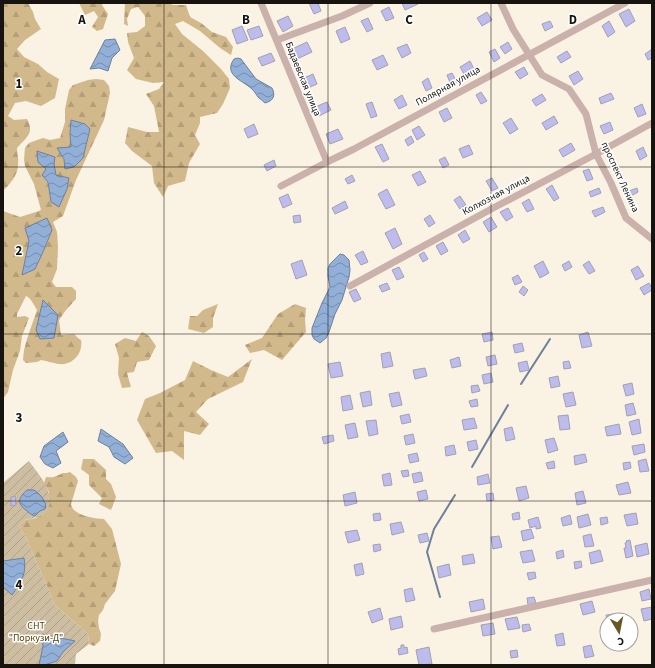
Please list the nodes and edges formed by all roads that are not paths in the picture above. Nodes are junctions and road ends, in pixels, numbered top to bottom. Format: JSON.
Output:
{"nodes":[{"id":1,"x":261,"y":3,"type":"edge"},
{"id":2,"x":370,"y":3,"type":"edge"},
{"id":3,"x":501,"y":3,"type":"edge"},
{"id":4,"x":625,"y":3,"type":"edge"},
{"id":5,"x":276,"y":40,"type":"junction"},
{"id":6,"x":528,"y":55,"type":"junction"},
{"id":7,"x":652,"y":123,"type":"edge"},
{"id":8,"x":596,"y":154,"type":"junction"},
{"id":9,"x":326,"y":162,"type":"junction"},
{"id":10,"x":281,"y":186,"type":"dead end"},
{"id":11,"x":652,"y":239,"type":"edge"},
{"id":12,"x":350,"y":286,"type":"dead end"},
{"id":13,"x":652,"y":580,"type":"edge"},
{"id":14,"x":434,"y":629,"type":"dead end"}],
"edges":[{"from":1,"to":5,"type":"street","name":"Бадаевская улица"},
{"from":2,"to":5,"type":"street"},
{"from":3,"to":6,"type":"street","name":"проспект Ленина"},
{"from":4,"to":6,"type":"street","name":"Полярная улица"},
{"from":5,"to":9,"type":"street","name":"Бадаевская улица"},
{"from":6,"to":8,"type":"street","name":"проспект Ленина"},
{"from":6,"to":9,"type":"street","name":"Полярная улица"},
{"from":7,"to":8,"type":"street","name":"Колхозная улица"},
{"from":8,"to":11,"type":"street","name":"проспект Ленина"},
{"from":8,"to":12,"type":"street","name":"Колхозная улица"},
{"from":9,"to":10,"type":"street","name":"Полярная улица"},
{"from":13,"to":14,"type":"street"}]}
